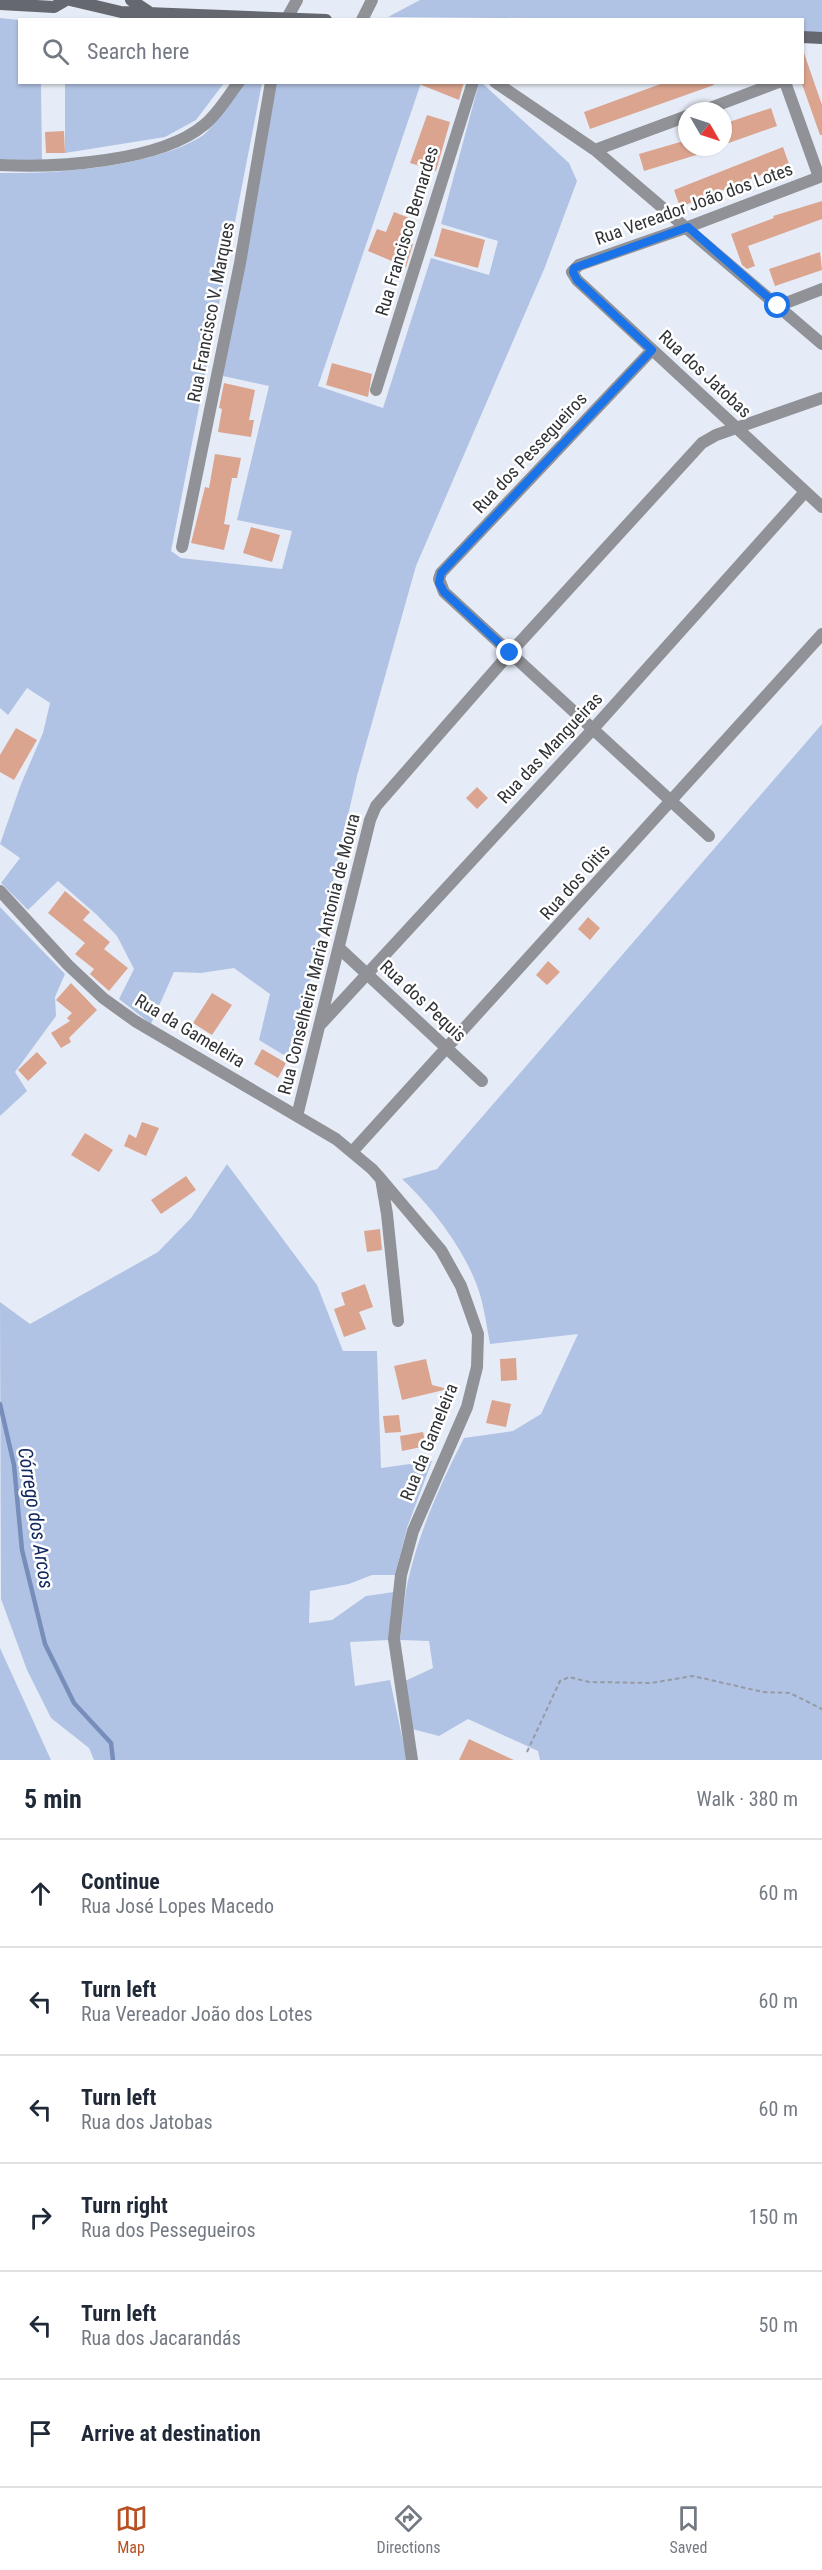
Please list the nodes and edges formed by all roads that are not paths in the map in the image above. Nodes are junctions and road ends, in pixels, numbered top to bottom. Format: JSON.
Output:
{"nodes":[{"id":1,"x":68,"y":0,"type":"edge"},
{"id":2,"x":130,"y":0,"type":"edge"},
{"id":3,"x":297,"y":0,"type":"edge"},
{"id":4,"x":372,"y":0,"type":"edge"},
{"id":5,"x":0,"y":4,"type":"edge"},
{"id":6,"x":121,"y":12,"type":"junction"},
{"id":7,"x":150,"y":13,"type":"junction"},
{"id":8,"x":286,"y":18,"type":"edge"},
{"id":9,"x":363,"y":18,"type":"edge"},
{"id":10,"x":804,"y":37,"type":"edge"},
{"id":11,"x":822,"y":38,"type":"edge"},
{"id":12,"x":237,"y":84,"type":"edge"},
{"id":13,"x":271,"y":84,"type":"edge"},
{"id":14,"x":472,"y":84,"type":"edge"},
{"id":15,"x":498,"y":84,"type":"edge"},
{"id":16,"x":774,"y":84,"type":"edge"},
{"id":17,"x":786,"y":84,"type":"edge"},
{"id":18,"x":726,"y":102,"type":"edge"},
{"id":19,"x":678,"y":119,"type":"edge"},
{"id":20,"x":595,"y":150,"type":"junction"},
{"id":21,"x":0,"y":165,"type":"edge"},
{"id":22,"x":821,"y":177,"type":"edge"},
{"id":23,"x":688,"y":227,"type":"junction"},
{"id":24,"x":579,"y":265,"type":"joint"},
{"id":25,"x":822,"y":289,"type":"edge"},
{"id":26,"x":778,"y":306,"type":"junction"},
{"id":27,"x":822,"y":344,"type":"edge"},
{"id":28,"x":652,"y":350,"type":"junction"},
{"id":29,"x":376,"y":390,"type":"dead end"},
{"id":30,"x":822,"y":398,"type":"edge"},
{"id":31,"x":738,"y":430,"type":"junction"},
{"id":32,"x":805,"y":492,"type":"junction"},
{"id":33,"x":822,"y":507,"type":"edge"},
{"id":34,"x":183,"y":547,"type":"dead end"},
{"id":35,"x":822,"y":634,"type":"edge"},
{"id":36,"x":510,"y":653,"type":"junction"},
{"id":37,"x":593,"y":729,"type":"junction"},
{"id":38,"x":672,"y":802,"type":"junction"},
{"id":39,"x":709,"y":836,"type":"dead end"},
{"id":40,"x":0,"y":891,"type":"edge"},
{"id":41,"x":339,"y":948,"type":"junction"},
{"id":42,"x":366,"y":973,"type":"junction"},
{"id":43,"x":320,"y":1025,"type":"junction"},
{"id":44,"x":448,"y":1049,"type":"junction"},
{"id":45,"x":482,"y":1081,"type":"dead end"},
{"id":46,"x":297,"y":1116,"type":"junction"},
{"id":47,"x":352,"y":1152,"type":"junction"},
{"id":48,"x":381,"y":1179,"type":"junction"},
{"id":49,"x":398,"y":1321,"type":"dead end"},
{"id":50,"x":412,"y":1760,"type":"edge"}],
"edges":[{"from":1,"to":5,"type":"main road"},
{"from":1,"to":6,"type":"main road"},
{"from":2,"to":6,"type":"street"},
{"from":2,"to":7,"type":"main road"},
{"from":3,"to":8,"type":"street"},
{"from":4,"to":9,"type":"street"},
{"from":6,"to":7,"type":"main road"},
{"from":7,"to":8,"type":"main road"},
{"from":10,"to":11,"type":"main road"},
{"from":12,"to":21,"type":"street"},
{"from":13,"to":34,"type":"street","name":"Rua Francisco V. Marques"},
{"from":14,"to":29,"type":"street","name":"Rua Francisco Bernardes"},
{"from":15,"to":20,"type":"street"},
{"from":16,"to":18,"type":"street"},
{"from":17,"to":22,"type":"street"},
{"from":19,"to":20,"type":"street"},
{"from":20,"to":23,"type":"street"},
{"from":22,"to":23,"type":"street","name":"Rua Vereador João dos Lotes"},
{"from":23,"to":24,"type":"street","name":"Rua Vereador João dos Lotes"},
{"from":23,"to":26,"type":"street"},
{"from":24,"to":28,"type":"street","name":"Rua dos Jatobas"},
{"from":25,"to":26,"type":"street"},
{"from":26,"to":27,"type":"street"},
{"from":28,"to":31,"type":"street","name":"Rua dos Jatobas"},
{"from":28,"to":36,"type":"street","name":"Rua dos Pessegueiros"},
{"from":30,"to":31,"type":"street","name":"Rua Conselheira Maria Antonia de Moura"},
{"from":31,"to":32,"type":"street","name":"Rua dos Jatobas"},
{"from":31,"to":36,"type":"street","name":"Rua Conselheira Maria Antonia de Moura"},
{"from":32,"to":33,"type":"street","name":"Rua dos Jatobas"},
{"from":32,"to":37,"type":"street","name":"Rua das Mangueiras"},
{"from":35,"to":38,"type":"street","name":"Rua dos Oitis"},
{"from":36,"to":37,"type":"street"},
{"from":36,"to":41,"type":"street","name":"Rua Conselheira Maria Antonia de Moura"},
{"from":37,"to":38,"type":"street"},
{"from":37,"to":42,"type":"street","name":"Rua das Mangueiras"},
{"from":38,"to":39,"type":"street"},
{"from":38,"to":44,"type":"street","name":"Rua dos Oitis"},
{"from":40,"to":46,"type":"street","name":"Rua da Gameleira"},
{"from":41,"to":42,"type":"street","name":"Rua dos Pequis"},
{"from":41,"to":43,"type":"street","name":"Rua Conselheira Maria Antonia de Moura"},
{"from":42,"to":43,"type":"street","name":"Rua das Mangueiras"},
{"from":42,"to":44,"type":"street","name":"Rua dos Pequis"},
{"from":43,"to":46,"type":"street","name":"Rua Conselheira Maria Antonia de Moura"},
{"from":44,"to":45,"type":"street","name":"Rua dos Pequis"},
{"from":44,"to":47,"type":"street","name":"Rua dos Oitis"},
{"from":46,"to":47,"type":"street","name":"Rua da Gameleira"},
{"from":47,"to":48,"type":"street","name":"Rua da Gameleira"},
{"from":48,"to":49,"type":"street"},
{"from":48,"to":50,"type":"street","name":"Rua da Gameleira"}]}
